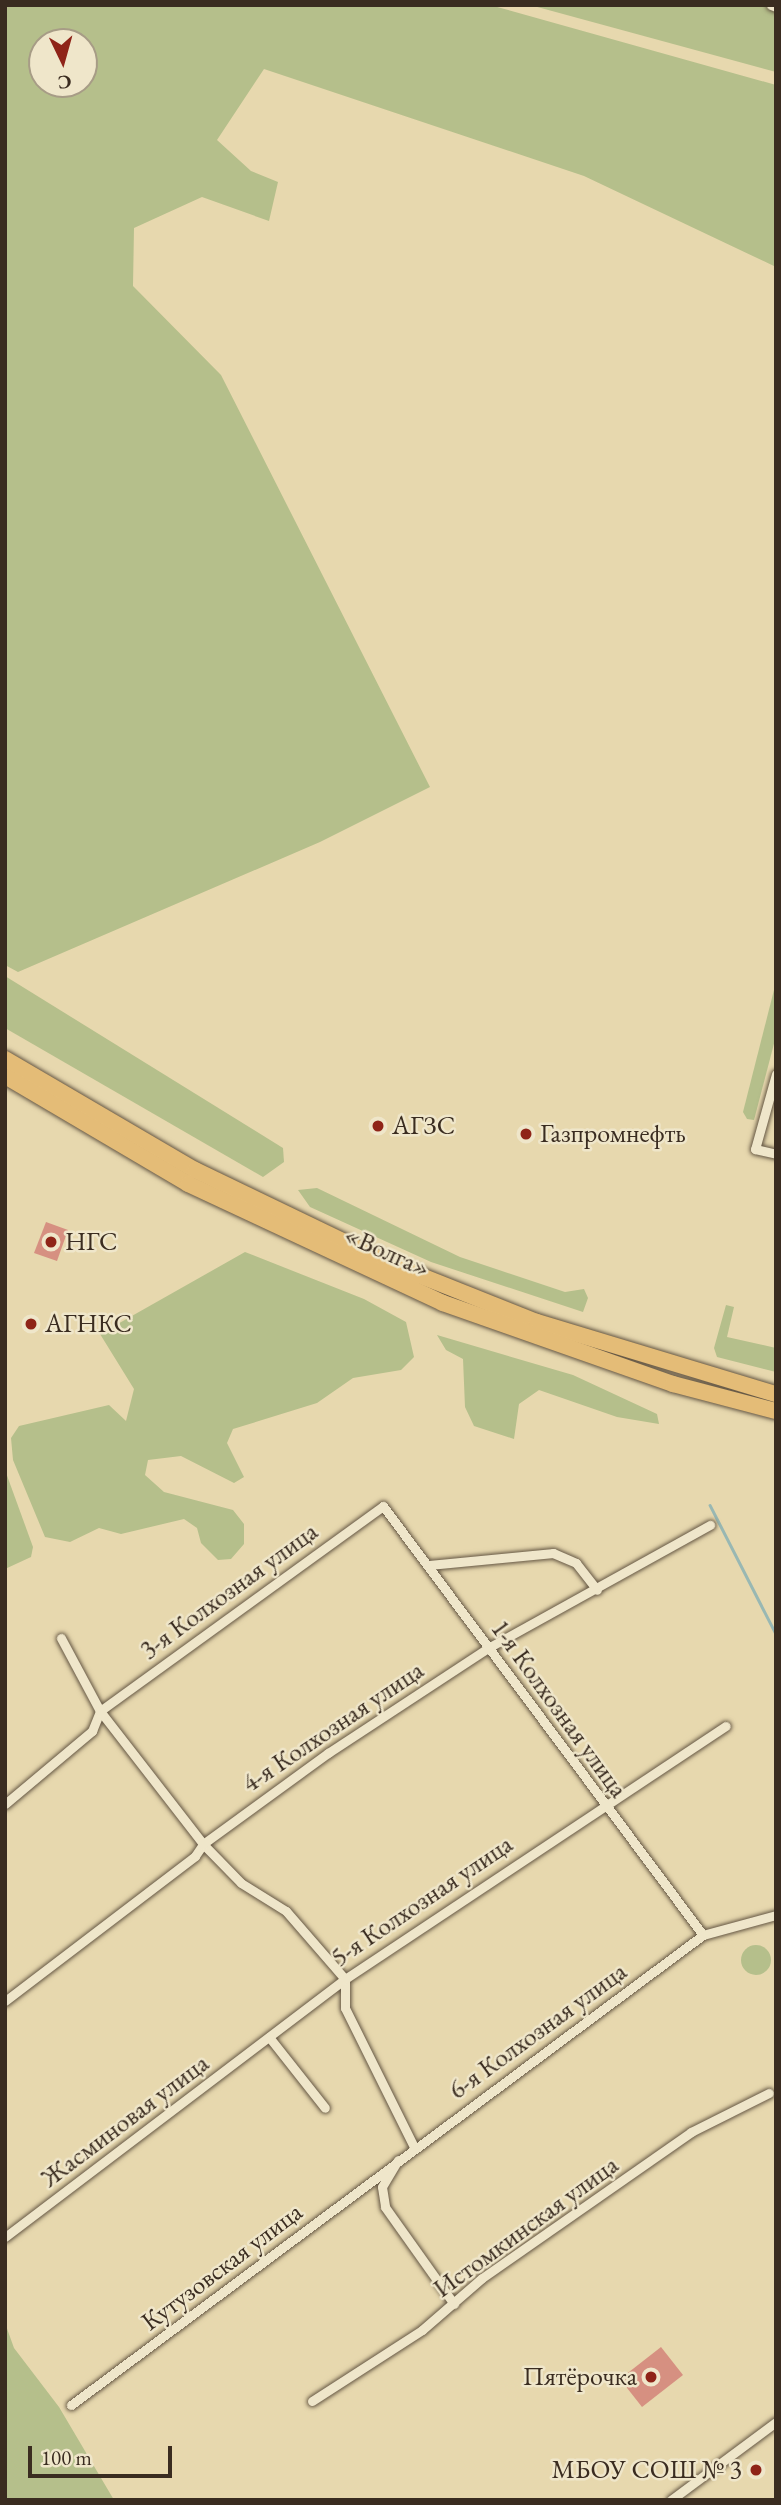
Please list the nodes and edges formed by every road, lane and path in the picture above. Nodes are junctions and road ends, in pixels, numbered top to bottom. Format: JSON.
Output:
{"nodes":[{"id":1,"x":5,"y":1059,"type":"edge"},
{"id":2,"x":776,"y":1074,"type":"edge"},
{"id":3,"x":5,"y":1076,"type":"edge"},
{"id":4,"x":776,"y":1154,"type":"edge"},
{"id":5,"x":776,"y":1394,"type":"edge"},
{"id":6,"x":776,"y":1411,"type":"edge"},
{"id":7,"x":383,"y":1506,"type":"joint"},
{"id":8,"x":710,"y":1525,"type":"dead end"},
{"id":9,"x":429,"y":1565,"type":"junction"},
{"id":10,"x":597,"y":1590,"type":"junction"},
{"id":11,"x":61,"y":1638,"type":"dead end"},
{"id":12,"x":488,"y":1648,"type":"junction"},
{"id":13,"x":100,"y":1711,"type":"junction"},
{"id":14,"x":726,"y":1726,"type":"dead end"},
{"id":15,"x":5,"y":1804,"type":"edge"},
{"id":16,"x":602,"y":1804,"type":"junction"},
{"id":17,"x":203,"y":1844,"type":"junction"},
{"id":18,"x":776,"y":1915,"type":"edge"},
{"id":19,"x":703,"y":1936,"type":"junction"},
{"id":20,"x":345,"y":1979,"type":"junction"},
{"id":21,"x":5,"y":2001,"type":"edge"},
{"id":22,"x":269,"y":2037,"type":"junction"},
{"id":23,"x":769,"y":2093,"type":"dead end"},
{"id":24,"x":324,"y":2108,"type":"dead end"},
{"id":25,"x":414,"y":2147,"type":"junction"},
{"id":26,"x":398,"y":2160,"type":"junction"},
{"id":27,"x":5,"y":2237,"type":"edge"},
{"id":28,"x":454,"y":2304,"type":"junction"},
{"id":29,"x":312,"y":2401,"type":"dead end"},
{"id":30,"x":71,"y":2405,"type":"dead end"},
{"id":31,"x":776,"y":2422,"type":"edge"},
{"id":32,"x":671,"y":2500,"type":"edge"}],
"edges":[{"from":1,"to":5,"type":"highway","name":"«Волга»"},
{"from":2,"to":4,"type":"street"},
{"from":3,"to":6,"type":"highway","name":"«Волга»"},
{"from":7,"to":9,"type":"street","name":"1-я Колхозная улица"},
{"from":7,"to":13,"type":"street","name":"3-я Колхозная улица"},
{"from":8,"to":10,"type":"street","name":"4-я Колхозная улица"},
{"from":9,"to":10,"type":"street"},
{"from":9,"to":12,"type":"street","name":"1-я Колхозная улица"},
{"from":10,"to":12,"type":"street","name":"4-я Колхозная улица"},
{"from":11,"to":13,"type":"street"},
{"from":12,"to":16,"type":"street","name":"1-я Колхозная улица"},
{"from":12,"to":17,"type":"street","name":"4-я Колхозная улица"},
{"from":13,"to":15,"type":"street"},
{"from":13,"to":17,"type":"street"},
{"from":14,"to":16,"type":"street","name":"5-я Колхозная улица"},
{"from":16,"to":19,"type":"street","name":"1-я Колхозная улица"},
{"from":16,"to":20,"type":"street","name":"5-я Колхозная улица"},
{"from":17,"to":20,"type":"street"},
{"from":17,"to":21,"type":"street","name":"4-я Колхозная улица"},
{"from":18,"to":19,"type":"street"},
{"from":19,"to":25,"type":"street","name":"6-я Колхозная улица"},
{"from":20,"to":22,"type":"street","name":"5-я Колхозная улица"},
{"from":20,"to":25,"type":"street"},
{"from":22,"to":24,"type":"street"},
{"from":22,"to":27,"type":"street","name":"Жасминовая улица"},
{"from":23,"to":28,"type":"street","name":"Истомкинская улица"},
{"from":25,"to":26,"type":"street","name":"6-я Колхозная улица"},
{"from":26,"to":28,"type":"street"},
{"from":26,"to":30,"type":"street","name":"Кутузовская улица"},
{"from":28,"to":29,"type":"street","name":"Истомкинская улица"},
{"from":31,"to":32,"type":"street"}]}
